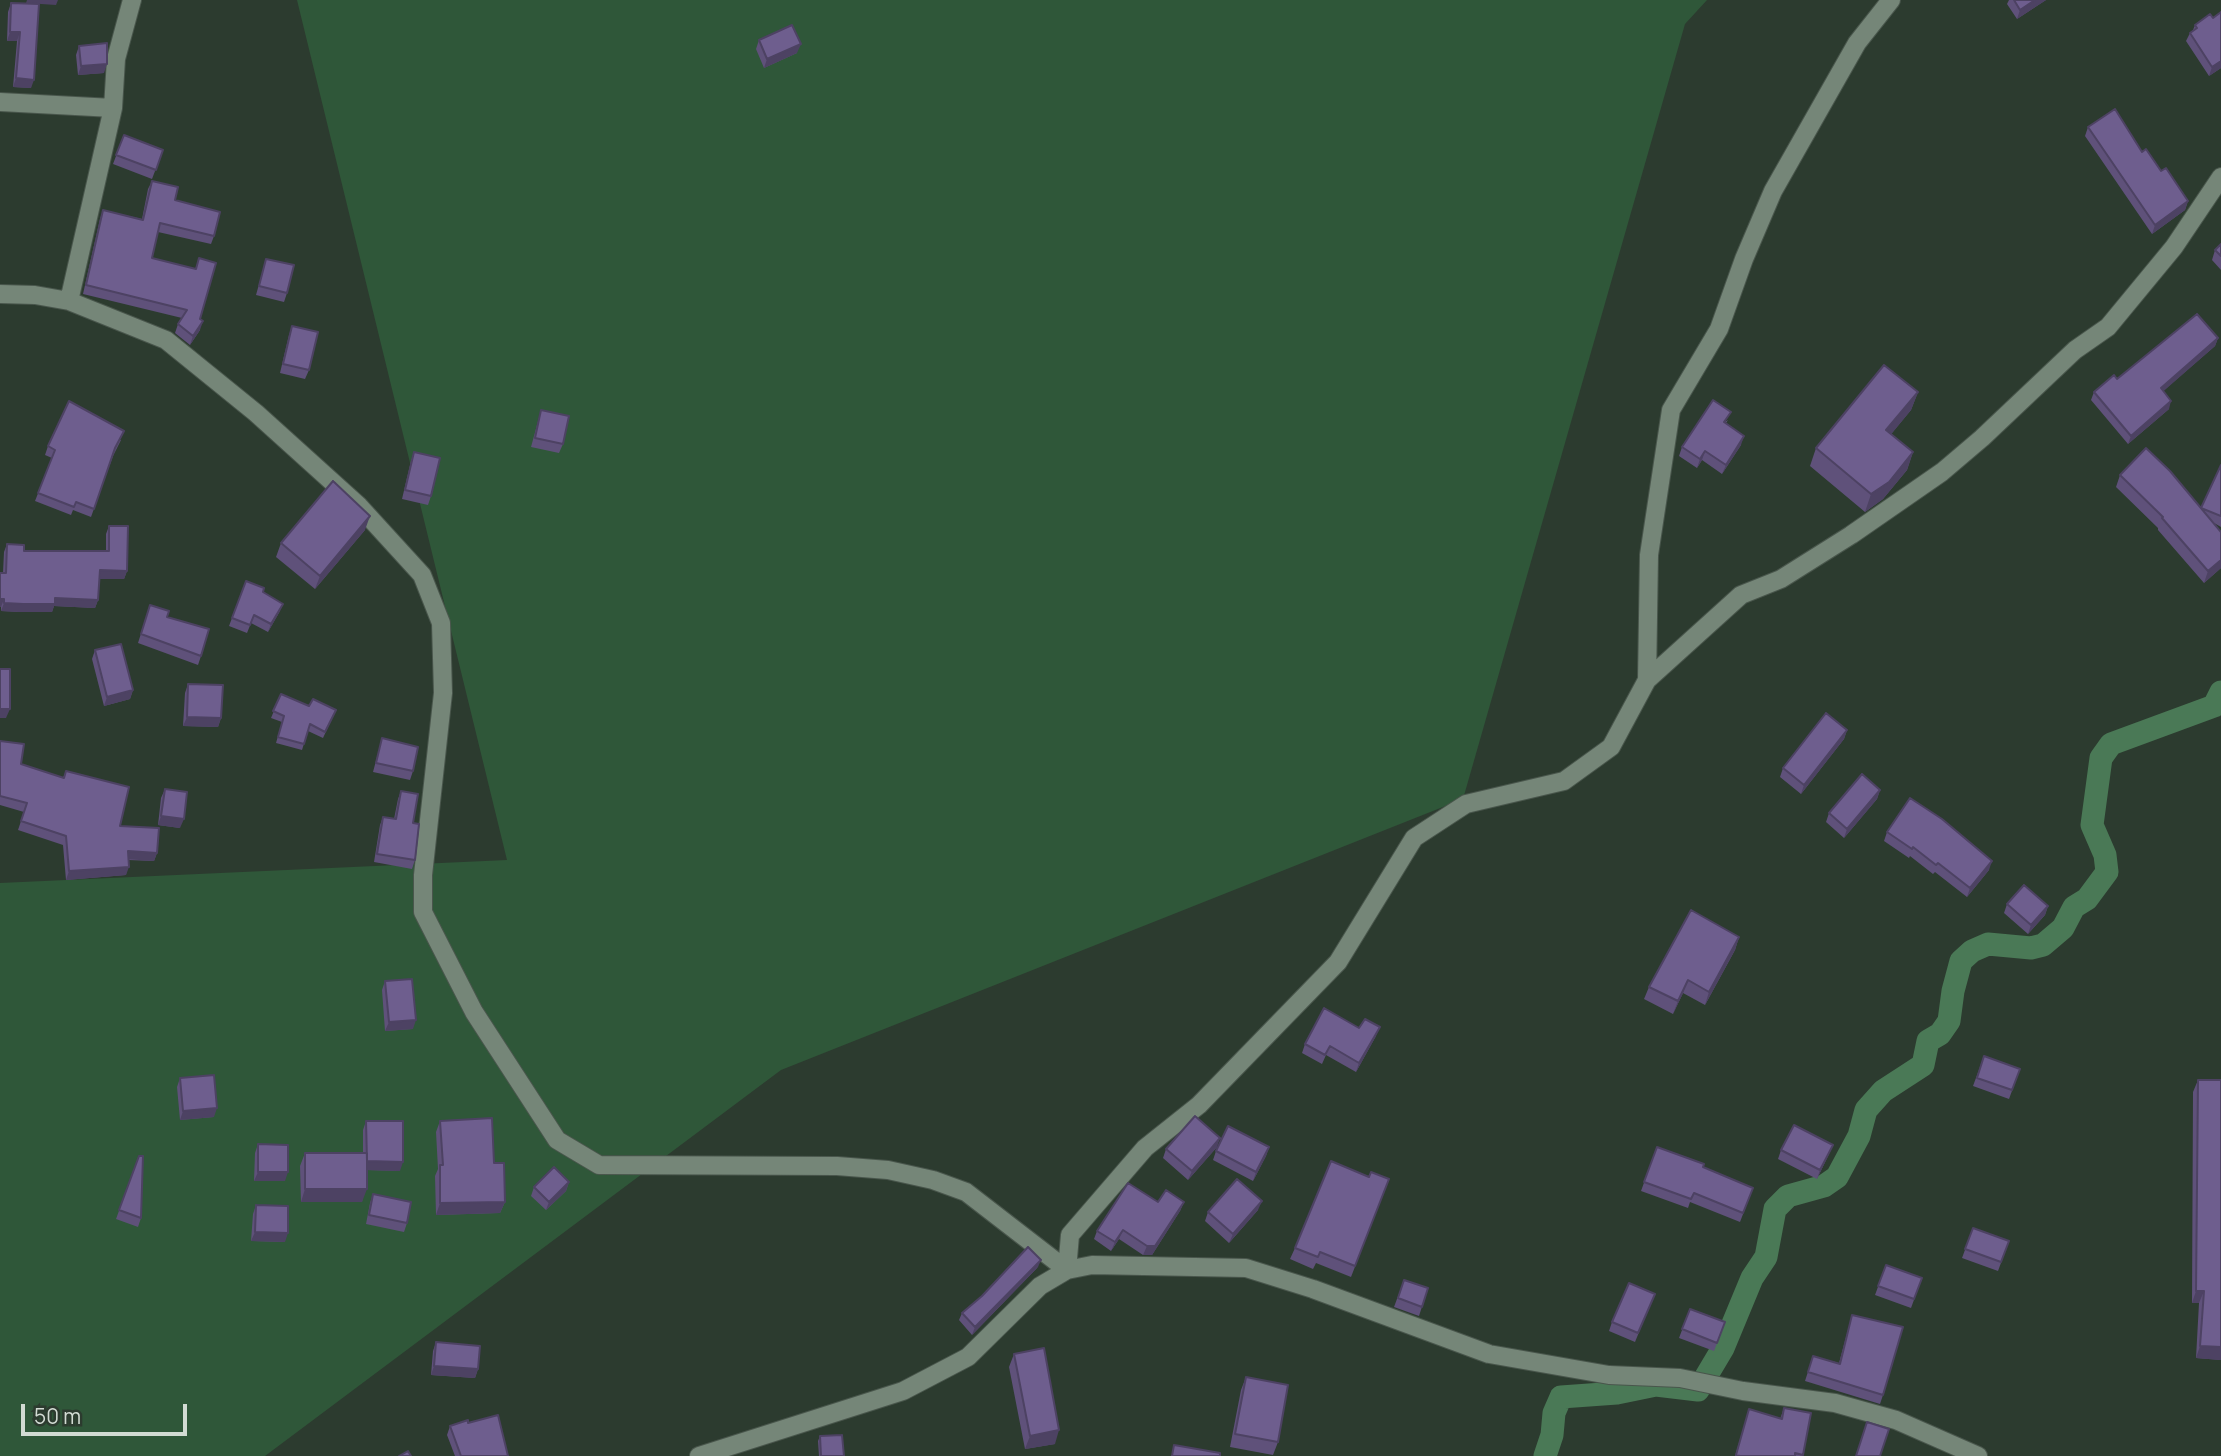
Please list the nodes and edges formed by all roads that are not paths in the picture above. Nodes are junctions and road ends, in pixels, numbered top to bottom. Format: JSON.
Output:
{"nodes":[{"id":1,"x":132,"y":0,"type":"edge"},
{"id":2,"x":1891,"y":0,"type":"edge"},
{"id":3,"x":0,"y":102,"type":"edge"},
{"id":4,"x":113,"y":107,"type":"junction"},
{"id":5,"x":2221,"y":177,"type":"edge"},
{"id":6,"x":0,"y":294,"type":"edge"},
{"id":7,"x":69,"y":301,"type":"junction"},
{"id":8,"x":1647,"y":680,"type":"junction"},
{"id":9,"x":1067,"y":1270,"type":"junction"},
{"id":10,"x":699,"y":1456,"type":"edge"},
{"id":11,"x":1978,"y":1456,"type":"edge"}],
"edges":[{"from":1,"to":4,"type":"street"},
{"from":2,"to":8,"type":"street"},
{"from":3,"to":4,"type":"street"},
{"from":4,"to":7,"type":"street"},
{"from":5,"to":8,"type":"street"},
{"from":6,"to":7,"type":"street"},
{"from":7,"to":9,"type":"street"},
{"from":8,"to":9,"type":"street"},
{"from":9,"to":10,"type":"street"},
{"from":9,"to":11,"type":"street"}]}
